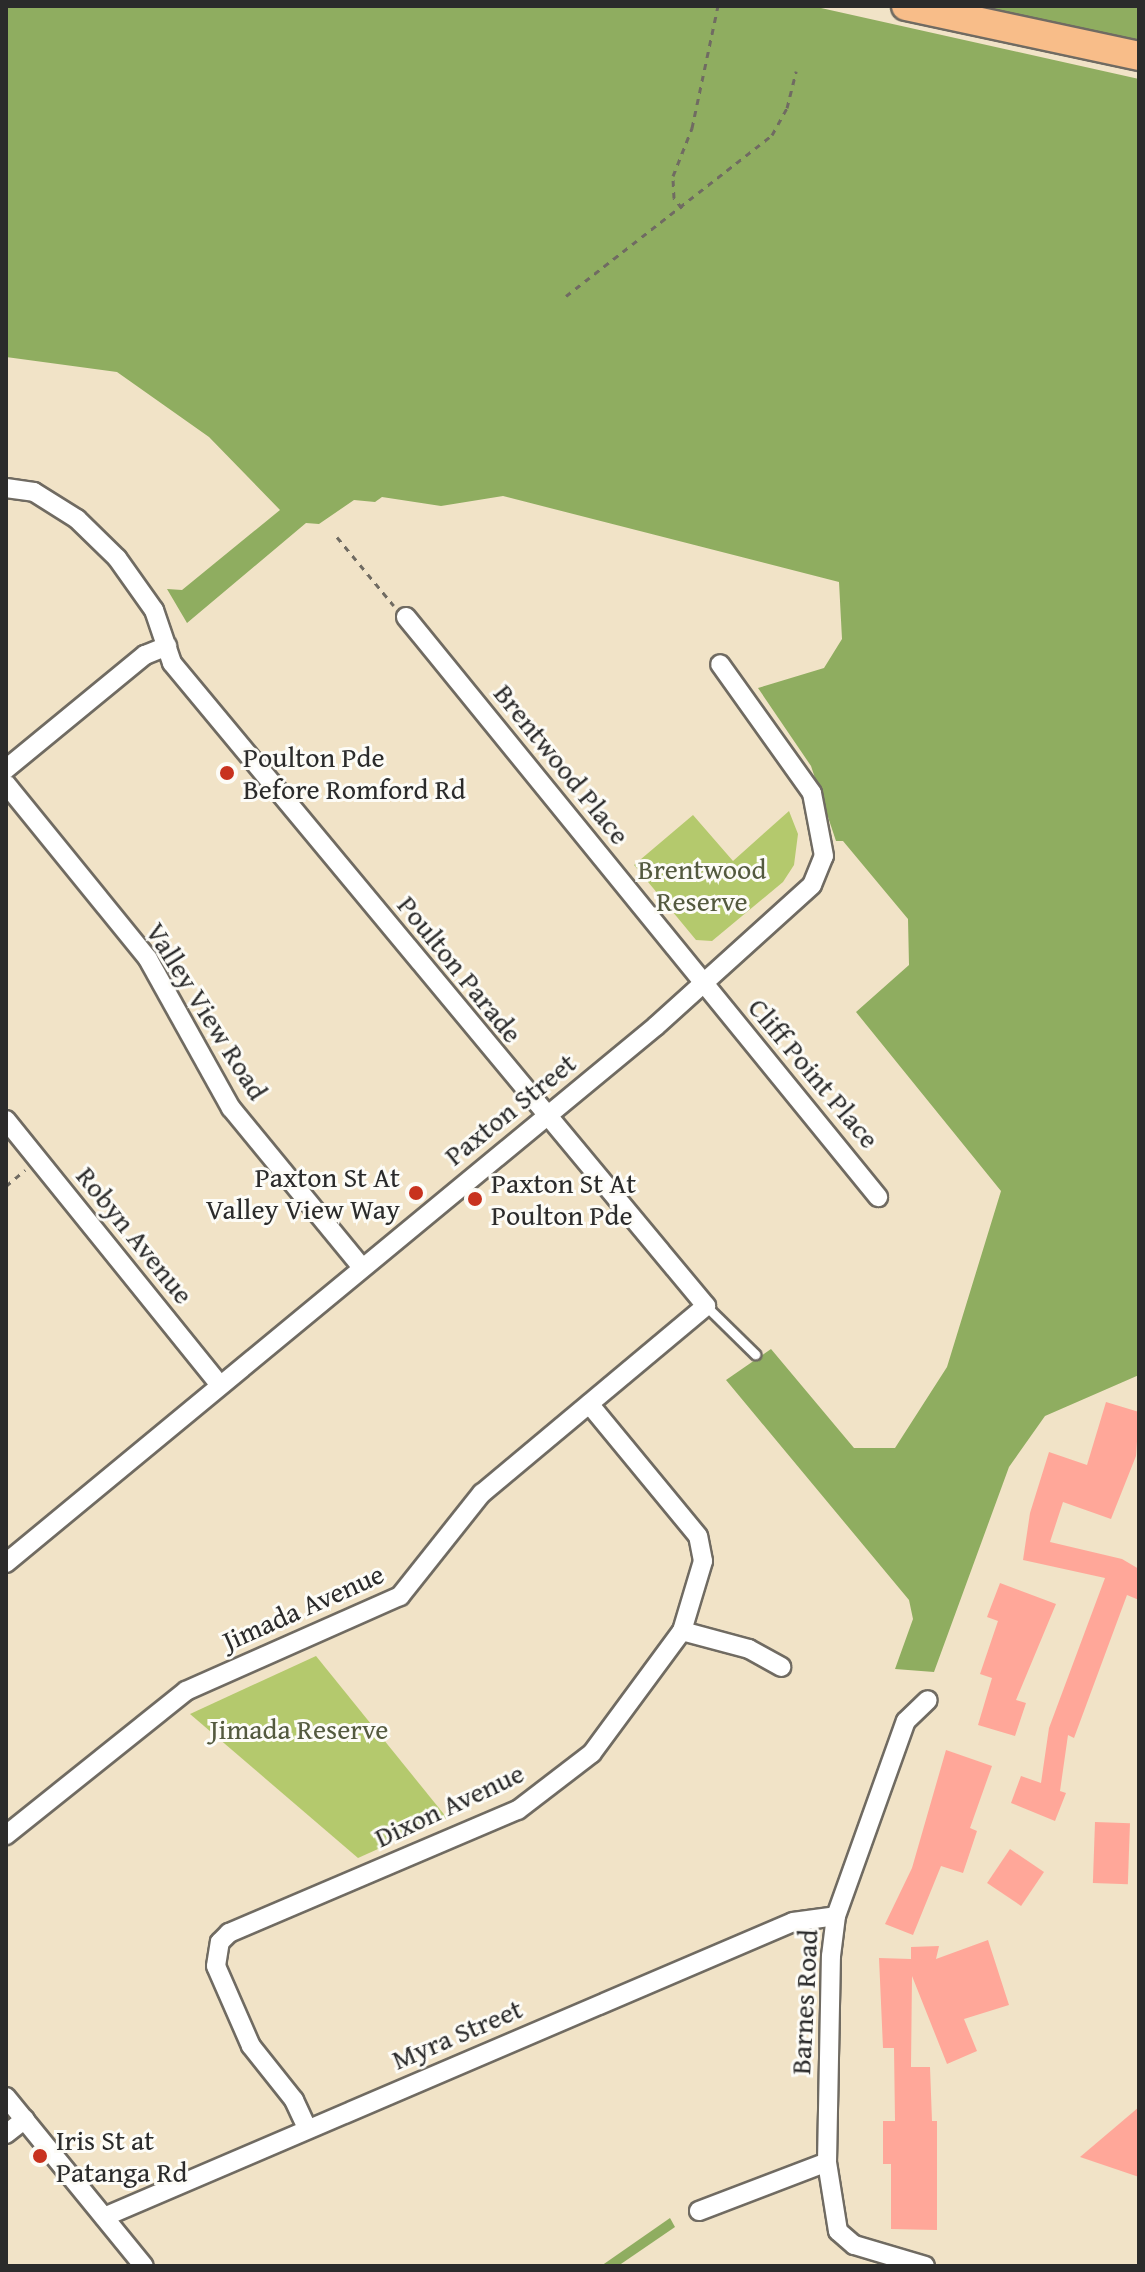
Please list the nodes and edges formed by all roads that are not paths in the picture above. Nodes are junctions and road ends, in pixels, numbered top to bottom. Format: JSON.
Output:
{"nodes":[{"id":1,"x":906,"y":6,"type":"edge"},
{"id":2,"x":1139,"y":56,"type":"edge"},
{"id":3,"x":6,"y":488,"type":"edge"},
{"id":4,"x":406,"y":617,"type":"road end"},
{"id":5,"x":167,"y":646,"type":"junction"},
{"id":6,"x":720,"y":664,"type":"dead end"},
{"id":7,"x":6,"y":769,"type":"edge"},
{"id":8,"x":6,"y":784,"type":"edge"},
{"id":9,"x":705,"y":985,"type":"junction"},
{"id":10,"x":546,"y":1117,"type":"junction"},
{"id":11,"x":6,"y":1120,"type":"edge"},
{"id":12,"x":878,"y":1197,"type":"dead end"},
{"id":13,"x":361,"y":1266,"type":"junction"},
{"id":14,"x":706,"y":1306,"type":"junction"},
{"id":15,"x":755,"y":1354,"type":"dead end"},
{"id":16,"x":220,"y":1385,"type":"junction"},
{"id":17,"x":589,"y":1404,"type":"junction"},
{"id":18,"x":6,"y":1563,"type":"edge"},
{"id":19,"x":682,"y":1631,"type":"junction"},
{"id":20,"x":781,"y":1667,"type":"dead end"},
{"id":21,"x":928,"y":1700,"type":"dead end"},
{"id":22,"x":6,"y":1835,"type":"edge"},
{"id":23,"x":836,"y":1916,"type":"junction"},
{"id":24,"x":6,"y":2097,"type":"edge"},
{"id":25,"x":25,"y":2119,"type":"junction"},
{"id":26,"x":307,"y":2128,"type":"junction"},
{"id":27,"x":6,"y":2134,"type":"edge"},
{"id":28,"x":827,"y":2162,"type":"junction"},
{"id":29,"x":699,"y":2211,"type":"dead end"},
{"id":30,"x":104,"y":2217,"type":"junction"},
{"id":31,"x":144,"y":2266,"type":"edge"},
{"id":32,"x":925,"y":2266,"type":"edge"}],
"edges":[{"from":1,"to":2,"type":"main road"},
{"from":3,"to":5,"type":"street","name":"Poulton Parade"},
{"from":4,"to":9,"type":"street","name":"Brentwood Place"},
{"from":5,"to":7,"type":"street"},
{"from":5,"to":10,"type":"street","name":"Poulton Parade"},
{"from":6,"to":9,"type":"street","name":"Paxton Street"},
{"from":8,"to":13,"type":"street","name":"Valley View Road"},
{"from":9,"to":10,"type":"street","name":"Paxton Street"},
{"from":9,"to":12,"type":"street","name":"Cliff Point Place"},
{"from":10,"to":13,"type":"street","name":"Paxton Street"},
{"from":10,"to":14,"type":"street","name":"Poulton Parade"},
{"from":11,"to":16,"type":"street","name":"Robyn Avenue"},
{"from":13,"to":16,"type":"street","name":"Paxton Street"},
{"from":14,"to":15,"type":"lane","name":"Poulton Parade"},
{"from":14,"to":17,"type":"street","name":"Jimada Avenue"},
{"from":16,"to":18,"type":"street","name":"Paxton Street"},
{"from":17,"to":19,"type":"street","name":"Dixon Avenue"},
{"from":17,"to":22,"type":"street","name":"Jimada Avenue"},
{"from":19,"to":20,"type":"street"},
{"from":19,"to":26,"type":"street","name":"Dixon Avenue"},
{"from":21,"to":23,"type":"street","name":"Barnes Road"},
{"from":23,"to":26,"type":"street","name":"Myra Street"},
{"from":23,"to":28,"type":"street","name":"Barnes Road"},
{"from":24,"to":25,"type":"street"},
{"from":25,"to":27,"type":"street"},
{"from":25,"to":30,"type":"street"},
{"from":26,"to":30,"type":"street","name":"Myra Street"},
{"from":28,"to":29,"type":"street"},
{"from":28,"to":32,"type":"street","name":"Barnes Road"},
{"from":30,"to":31,"type":"street"}]}
